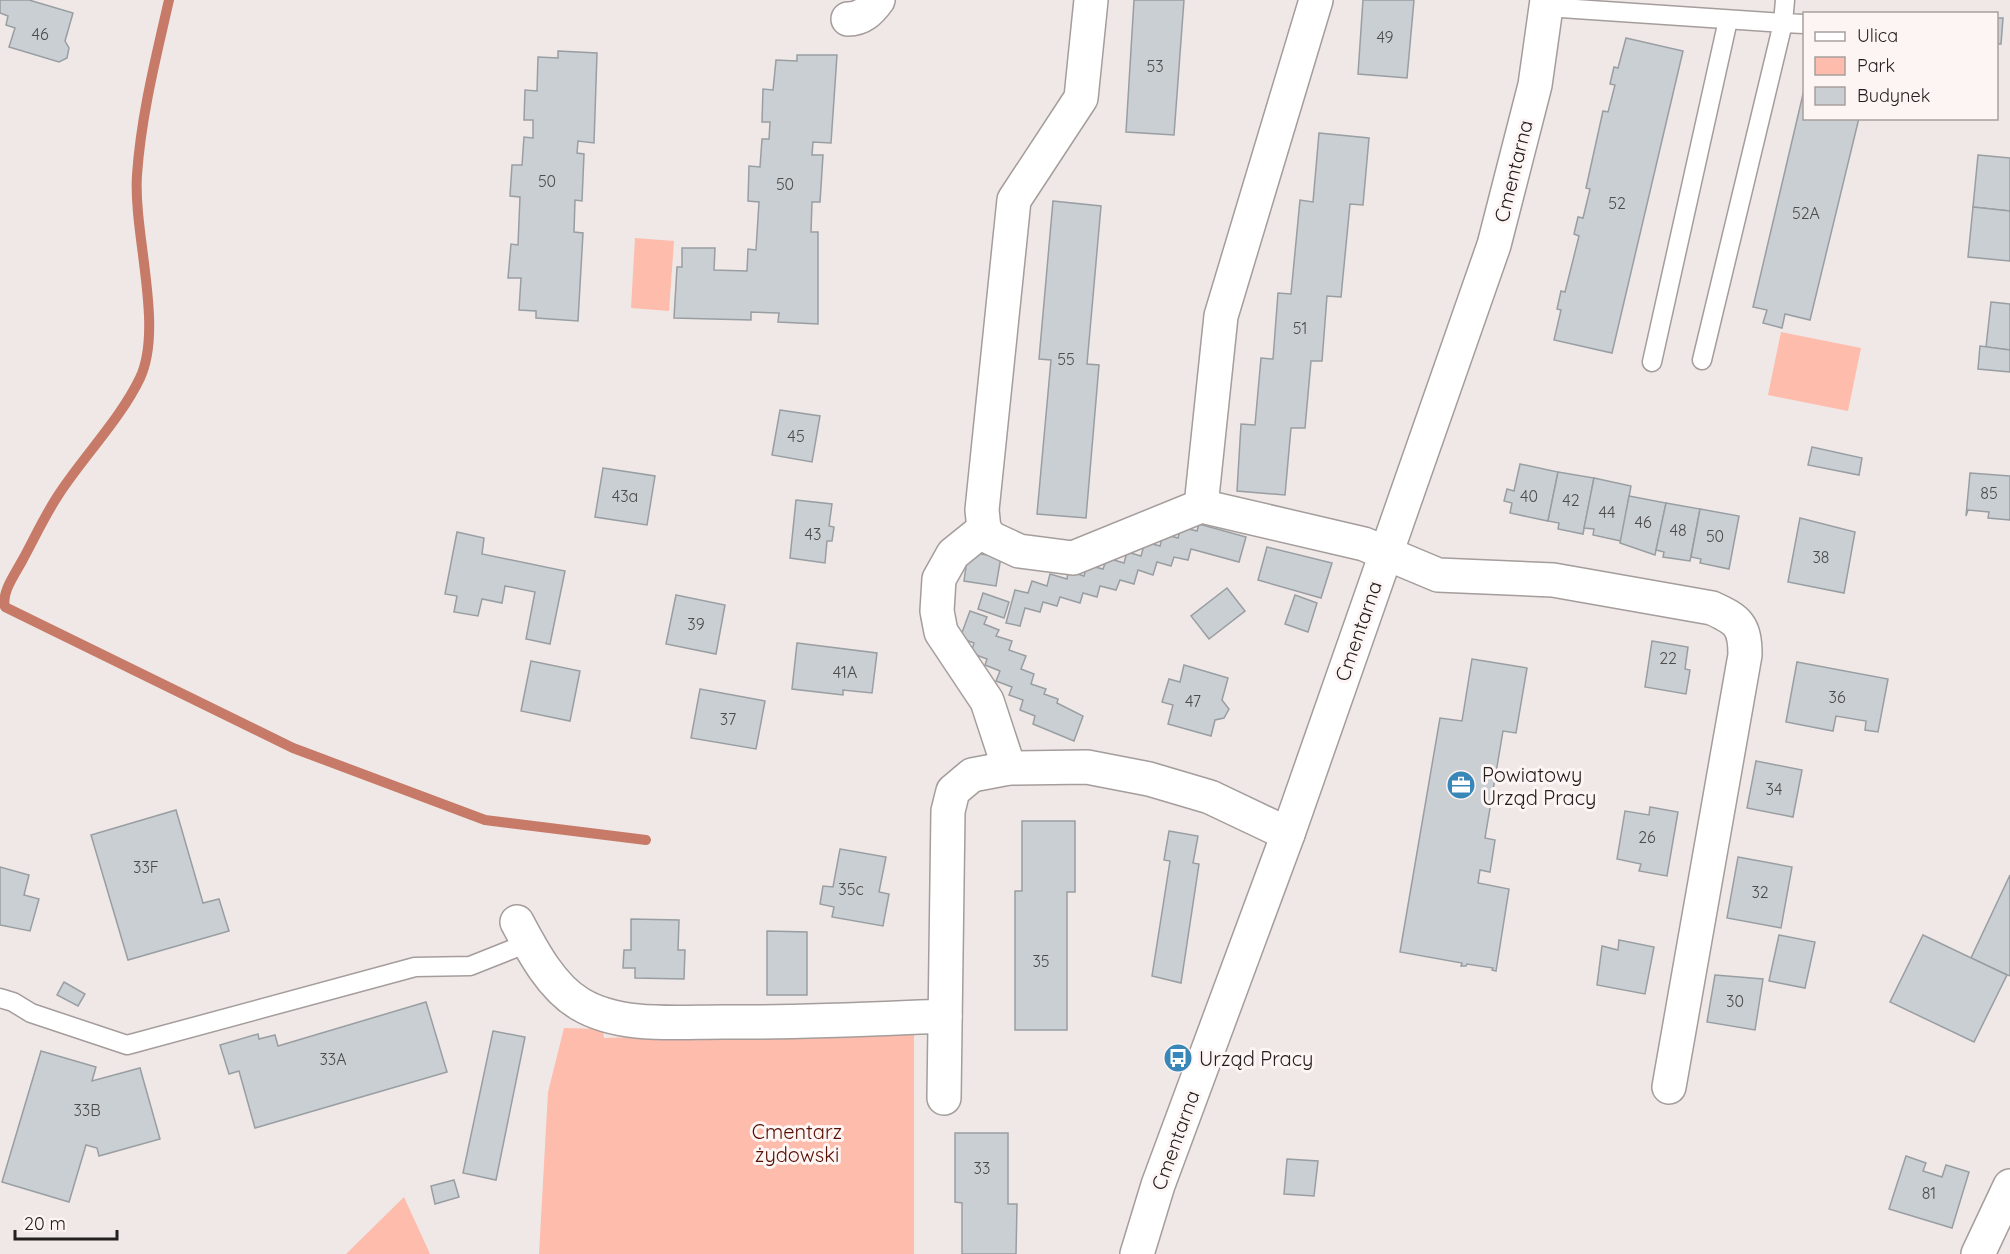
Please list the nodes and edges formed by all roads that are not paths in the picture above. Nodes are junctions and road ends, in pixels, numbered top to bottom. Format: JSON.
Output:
{"nodes":[{"id":1,"x":878,"y":0,"type":"edge"},
{"id":2,"x":1091,"y":0,"type":"edge"},
{"id":3,"x":1316,"y":0,"type":"edge"},
{"id":4,"x":1785,"y":0,"type":"edge"},
{"id":5,"x":1546,"y":4,"type":"edge"},
{"id":6,"x":848,"y":19,"type":"dead end"},
{"id":7,"x":1728,"y":20,"type":"junction"},
{"id":8,"x":1783,"y":23,"type":"junction"},
{"id":9,"x":1803,"y":24,"type":"edge"},
{"id":10,"x":1702,"y":360,"type":"dead end"},
{"id":11,"x":1652,"y":362,"type":"dead end"},
{"id":12,"x":1201,"y":506,"type":"junction"},
{"id":13,"x":984,"y":529,"type":"junction"},
{"id":14,"x":1384,"y":554,"type":"junction"},
{"id":15,"x":1009,"y":768,"type":"junction"},
{"id":16,"x":1288,"y":834,"type":"junction"},
{"id":17,"x":522,"y":932,"type":"joint"},
{"id":18,"x":0,"y":998,"type":"edge"},
{"id":19,"x":945,"y":1016,"type":"junction"},
{"id":20,"x":1669,"y":1087,"type":"dead end"},
{"id":21,"x":944,"y":1098,"type":"dead end"},
{"id":22,"x":2010,"y":1186,"type":"edge"},
{"id":23,"x":1137,"y":1254,"type":"edge"},
{"id":24,"x":1978,"y":1254,"type":"edge"}],
"edges":[{"from":1,"to":6,"type":"street"},
{"from":2,"to":13,"type":"street"},
{"from":3,"to":12,"type":"street"},
{"from":4,"to":8,"type":"lane"},
{"from":5,"to":7,"type":"lane"},
{"from":5,"to":14,"type":"street","name":"Cmentarna"},
{"from":7,"to":8,"type":"lane"},
{"from":7,"to":11,"type":"lane"},
{"from":8,"to":9,"type":"lane"},
{"from":8,"to":10,"type":"lane"},
{"from":12,"to":13,"type":"street"},
{"from":12,"to":14,"type":"street"},
{"from":13,"to":15,"type":"street"},
{"from":14,"to":16,"type":"street","name":"Cmentarna"},
{"from":14,"to":20,"type":"street"},
{"from":15,"to":16,"type":"street"},
{"from":15,"to":19,"type":"street"},
{"from":16,"to":23,"type":"street","name":"Cmentarna"},
{"from":17,"to":18,"type":"lane"},
{"from":17,"to":19,"type":"street"},
{"from":19,"to":21,"type":"street"},
{"from":22,"to":24,"type":"street"}]}
